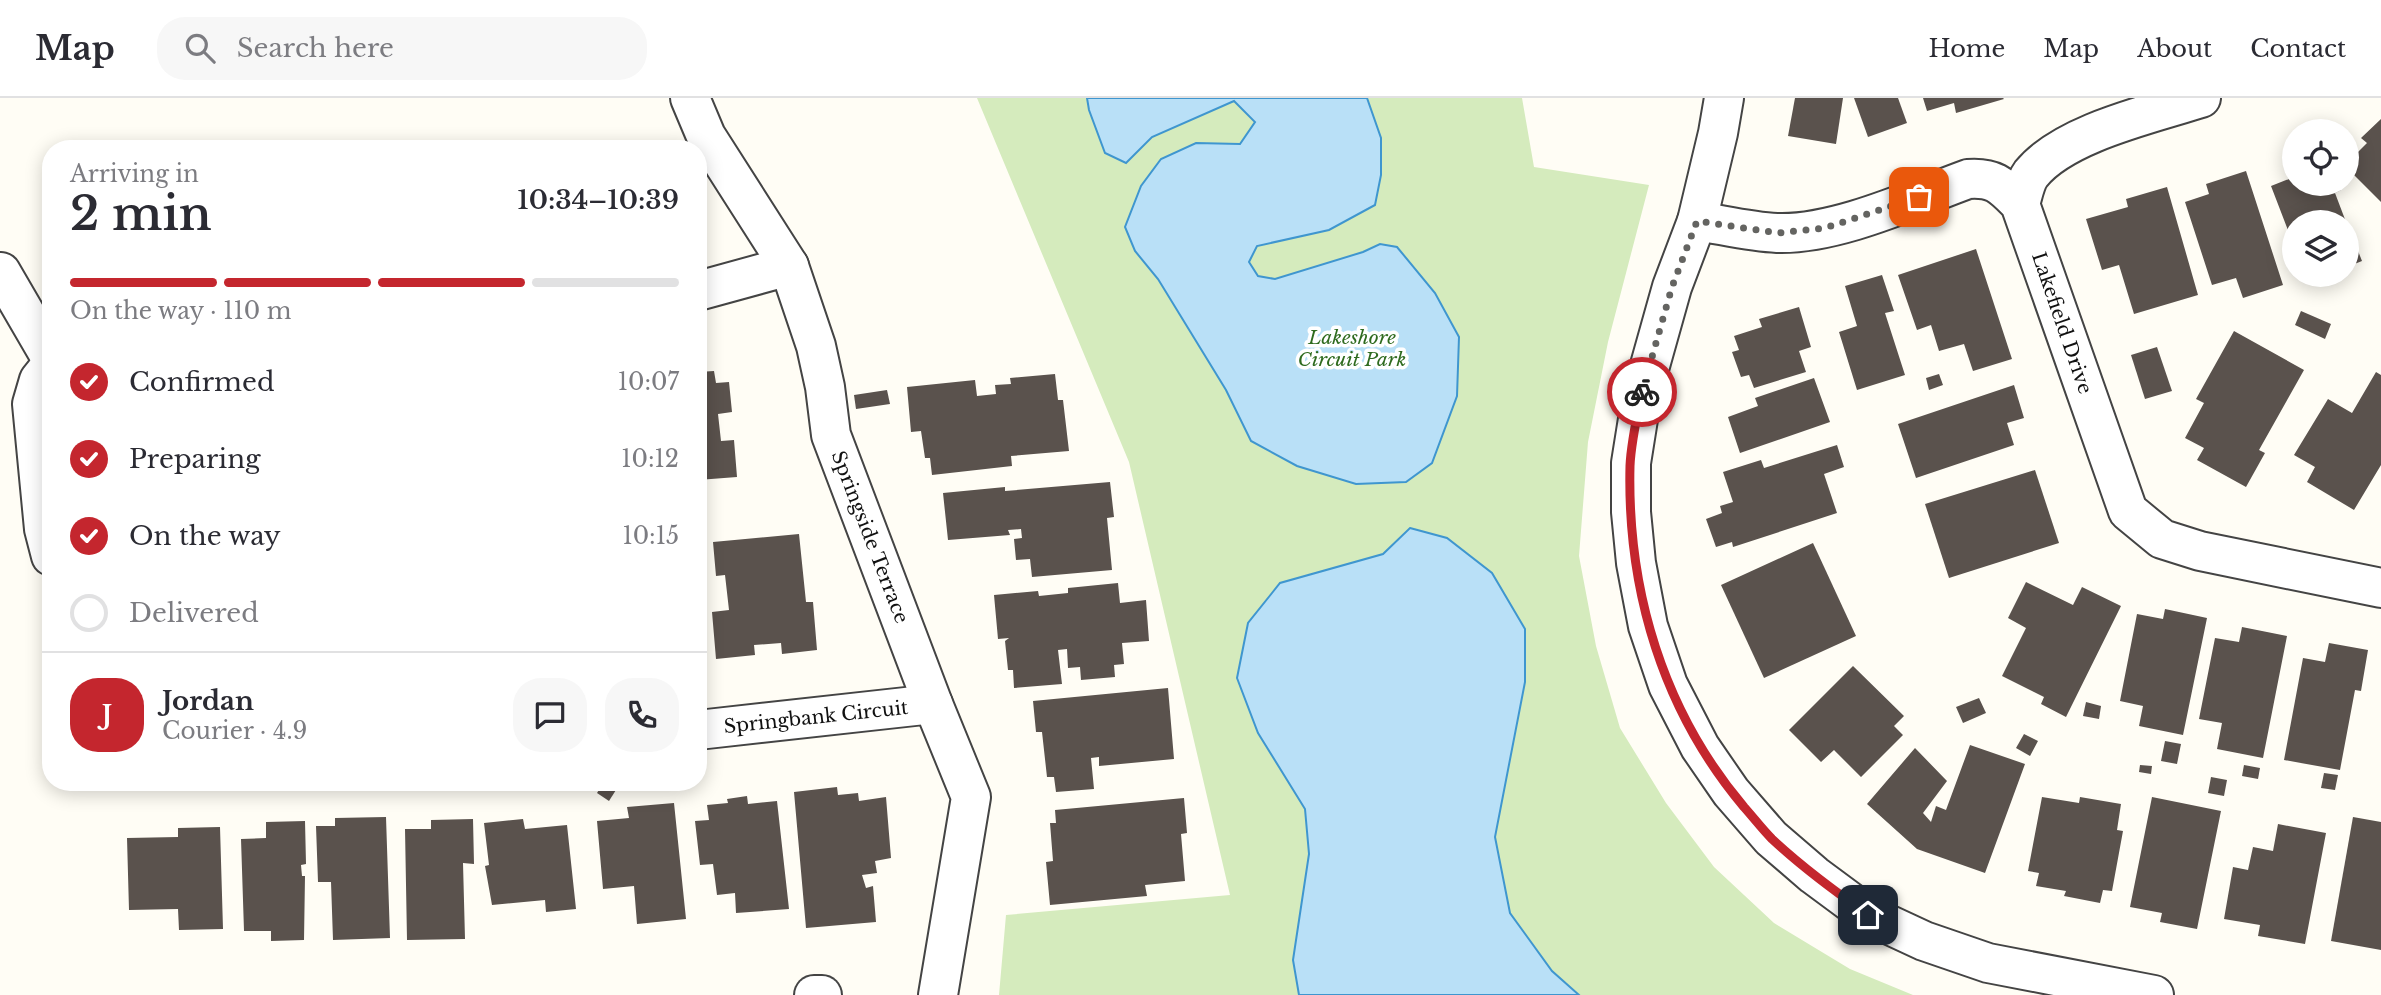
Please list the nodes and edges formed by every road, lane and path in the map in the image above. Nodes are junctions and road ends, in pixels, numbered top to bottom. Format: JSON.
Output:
{"nodes":[{"id":1,"x":690,"y":98,"type":"edge"},
{"id":2,"x":1724,"y":98,"type":"edge"},
{"id":3,"x":2201,"y":98,"type":"edge"},
{"id":4,"x":2020,"y":204,"type":"junction"},
{"id":5,"x":1697,"y":221,"type":"junction"},
{"id":6,"x":789,"y":266,"type":"junction"},
{"id":7,"x":1,"y":272,"type":"edge"},
{"id":8,"x":707,"y":289,"type":"edge"},
{"id":9,"x":42,"y":343,"type":"edge"},
{"id":10,"x":42,"y":376,"type":"edge"},
{"id":11,"x":42,"y":508,"type":"edge"},
{"id":12,"x":2381,"y":587,"type":"edge"},
{"id":13,"x":933,"y":704,"type":"junction"},
{"id":14,"x":707,"y":729,"type":"edge"},
{"id":15,"x":814,"y":995,"type":"edge"},
{"id":16,"x":822,"y":995,"type":"edge"},
{"id":17,"x":938,"y":995,"type":"edge"},
{"id":18,"x":2154,"y":995,"type":"edge"}],
"edges":[{"from":1,"to":6,"type":"street","name":"Springside Terrace"},
{"from":2,"to":5,"type":"street"},
{"from":3,"to":4,"type":"street"},
{"from":4,"to":5,"type":"street","name":"Lakefield Drive"},
{"from":4,"to":12,"type":"street","name":"Lakefield Drive"},
{"from":5,"to":18,"type":"street"},
{"from":6,"to":8,"type":"street"},
{"from":6,"to":13,"type":"street","name":"Springside Terrace"},
{"from":7,"to":9,"type":"street"},
{"from":10,"to":11,"type":"street"},
{"from":13,"to":14,"type":"street","name":"Springbank Circuit"},
{"from":13,"to":17,"type":"street","name":"Springside Terrace"},
{"from":15,"to":16,"type":"street"}]}
